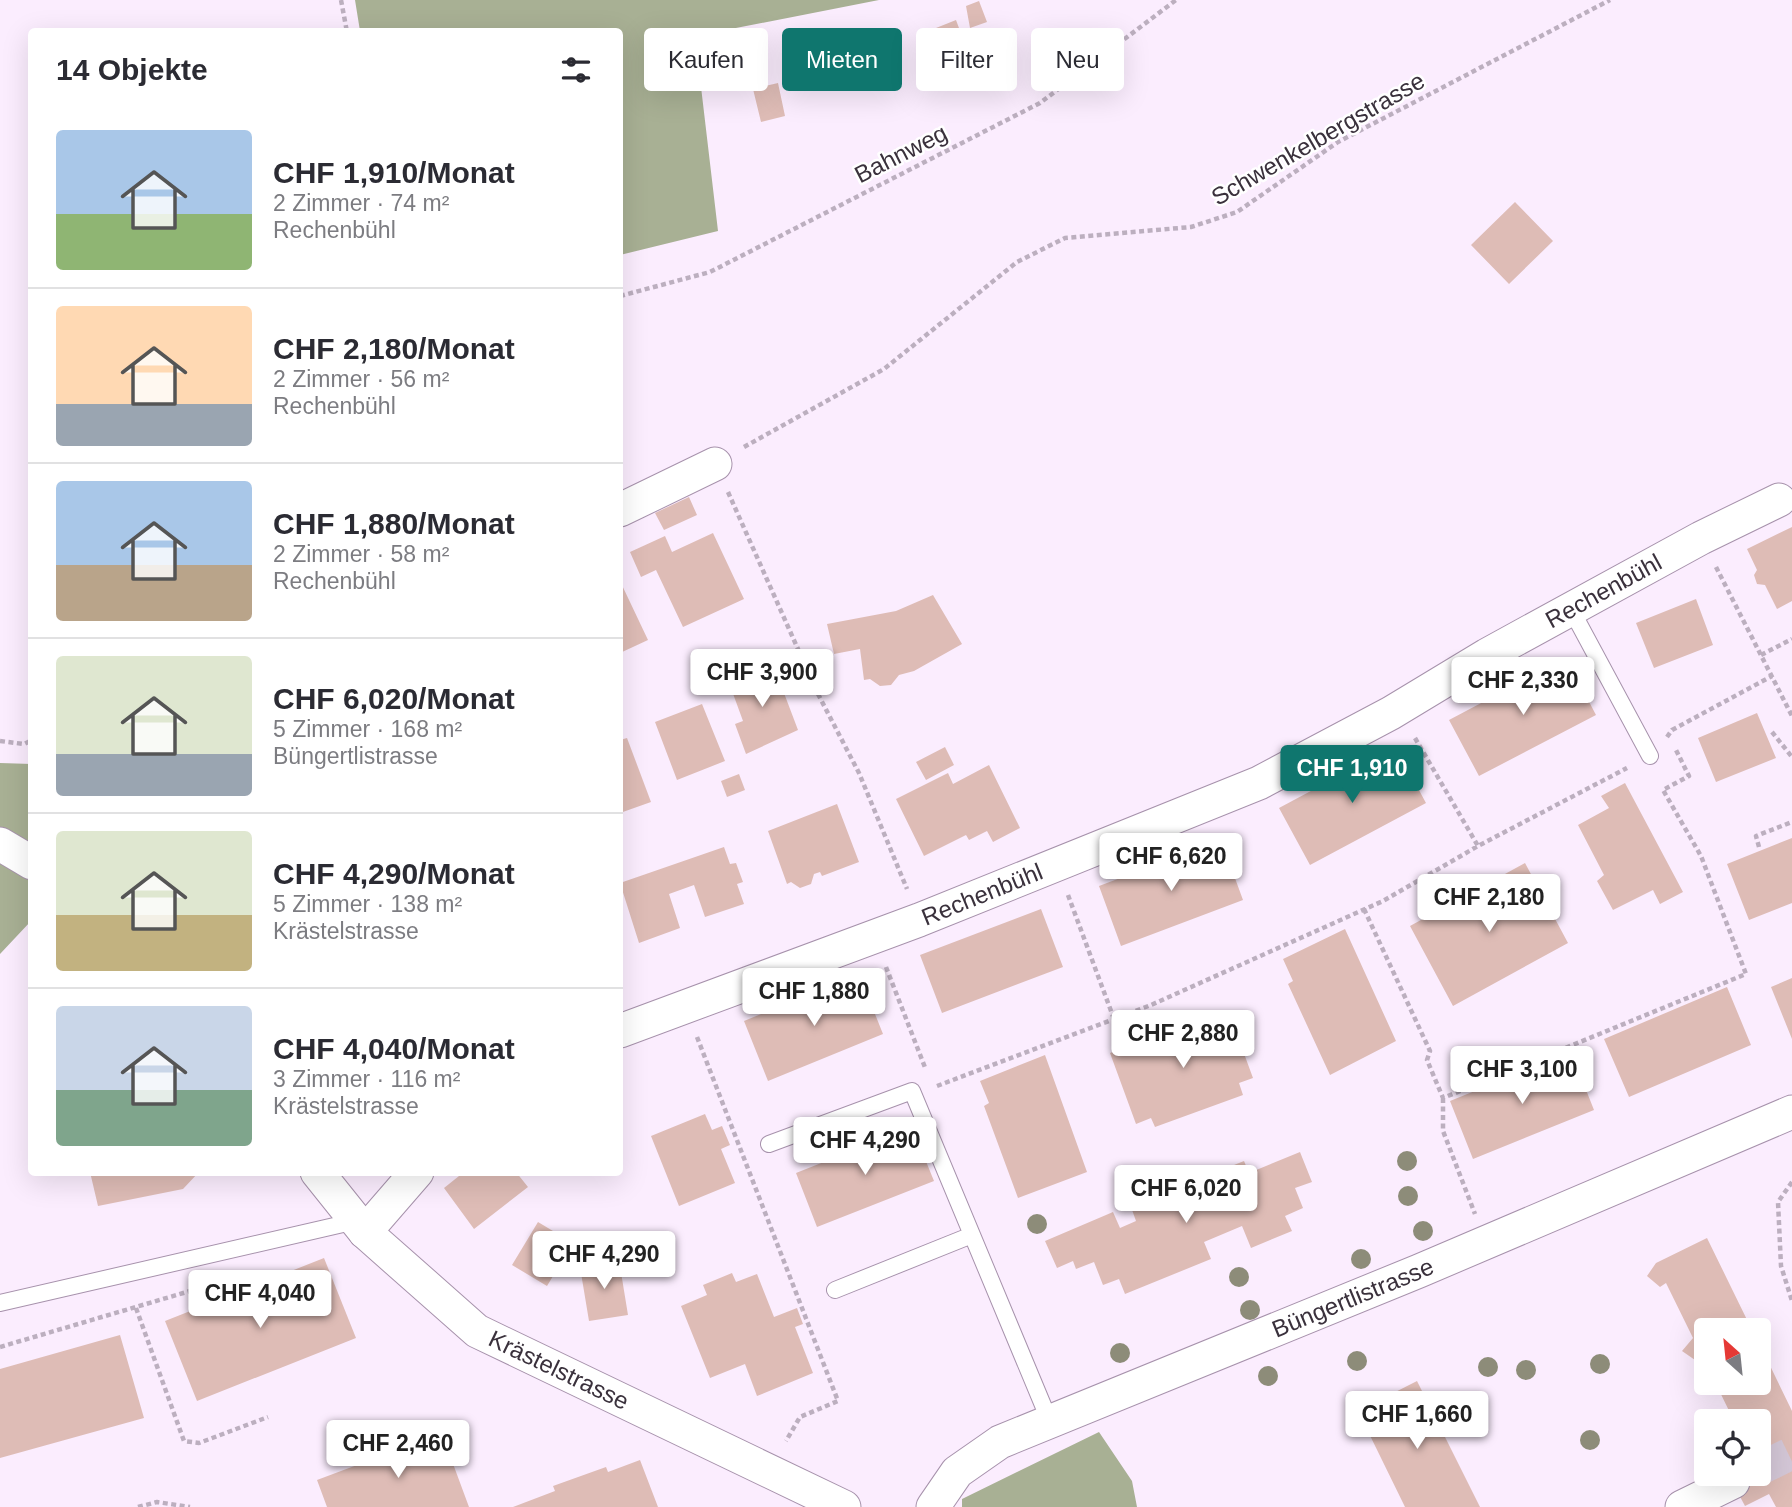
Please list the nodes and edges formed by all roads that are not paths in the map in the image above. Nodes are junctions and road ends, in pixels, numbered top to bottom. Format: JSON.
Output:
{"nodes":[{"id":1,"x":715,"y":464,"type":"road end"},
{"id":2,"x":1779,"y":500,"type":"dead end"},
{"id":3,"x":623,"y":509,"type":"edge"},
{"id":4,"x":1572,"y":611,"type":"junction"},
{"id":5,"x":1650,"y":756,"type":"road end"},
{"id":6,"x":0,"y":844,"type":"edge"},
{"id":7,"x":28,"y":861,"type":"edge"},
{"id":8,"x":623,"y":1030,"type":"edge"},
{"id":9,"x":1792,"y":1112,"type":"edge"},
{"id":10,"x":769,"y":1144,"type":"dead end"},
{"id":11,"x":320,"y":1176,"type":"edge"},
{"id":12,"x":413,"y":1176,"type":"edge"},
{"id":13,"x":360,"y":1227,"type":"junction"},
{"id":14,"x":972,"y":1235,"type":"junction"},
{"id":15,"x":835,"y":1290,"type":"dead end"},
{"id":16,"x":0,"y":1303,"type":"edge"},
{"id":17,"x":1050,"y":1422,"type":"junction"},
{"id":18,"x":1724,"y":1486,"type":"edge"},
{"id":19,"x":844,"y":1507,"type":"edge"},
{"id":20,"x":933,"y":1507,"type":"edge"},
{"id":21,"x":1682,"y":1507,"type":"edge"}],
"edges":[{"from":1,"to":3,"type":"street"},
{"from":2,"to":4,"type":"street","name":"Rechenbühl"},
{"from":4,"to":5,"type":"lane"},
{"from":4,"to":8,"type":"street","name":"Rechenbühl"},
{"from":6,"to":7,"type":"street"},
{"from":9,"to":17,"type":"street","name":"Büngertlistrasse"},
{"from":10,"to":14,"type":"lane"},
{"from":11,"to":13,"type":"street","name":"Krästelstrasse"},
{"from":12,"to":13,"type":"street"},
{"from":13,"to":16,"type":"lane"},
{"from":13,"to":19,"type":"street","name":"Krästelstrasse"},
{"from":14,"to":15,"type":"lane"},
{"from":14,"to":17,"type":"lane"},
{"from":17,"to":20,"type":"street","name":"Büngertlistrasse"},
{"from":18,"to":21,"type":"street"}]}
